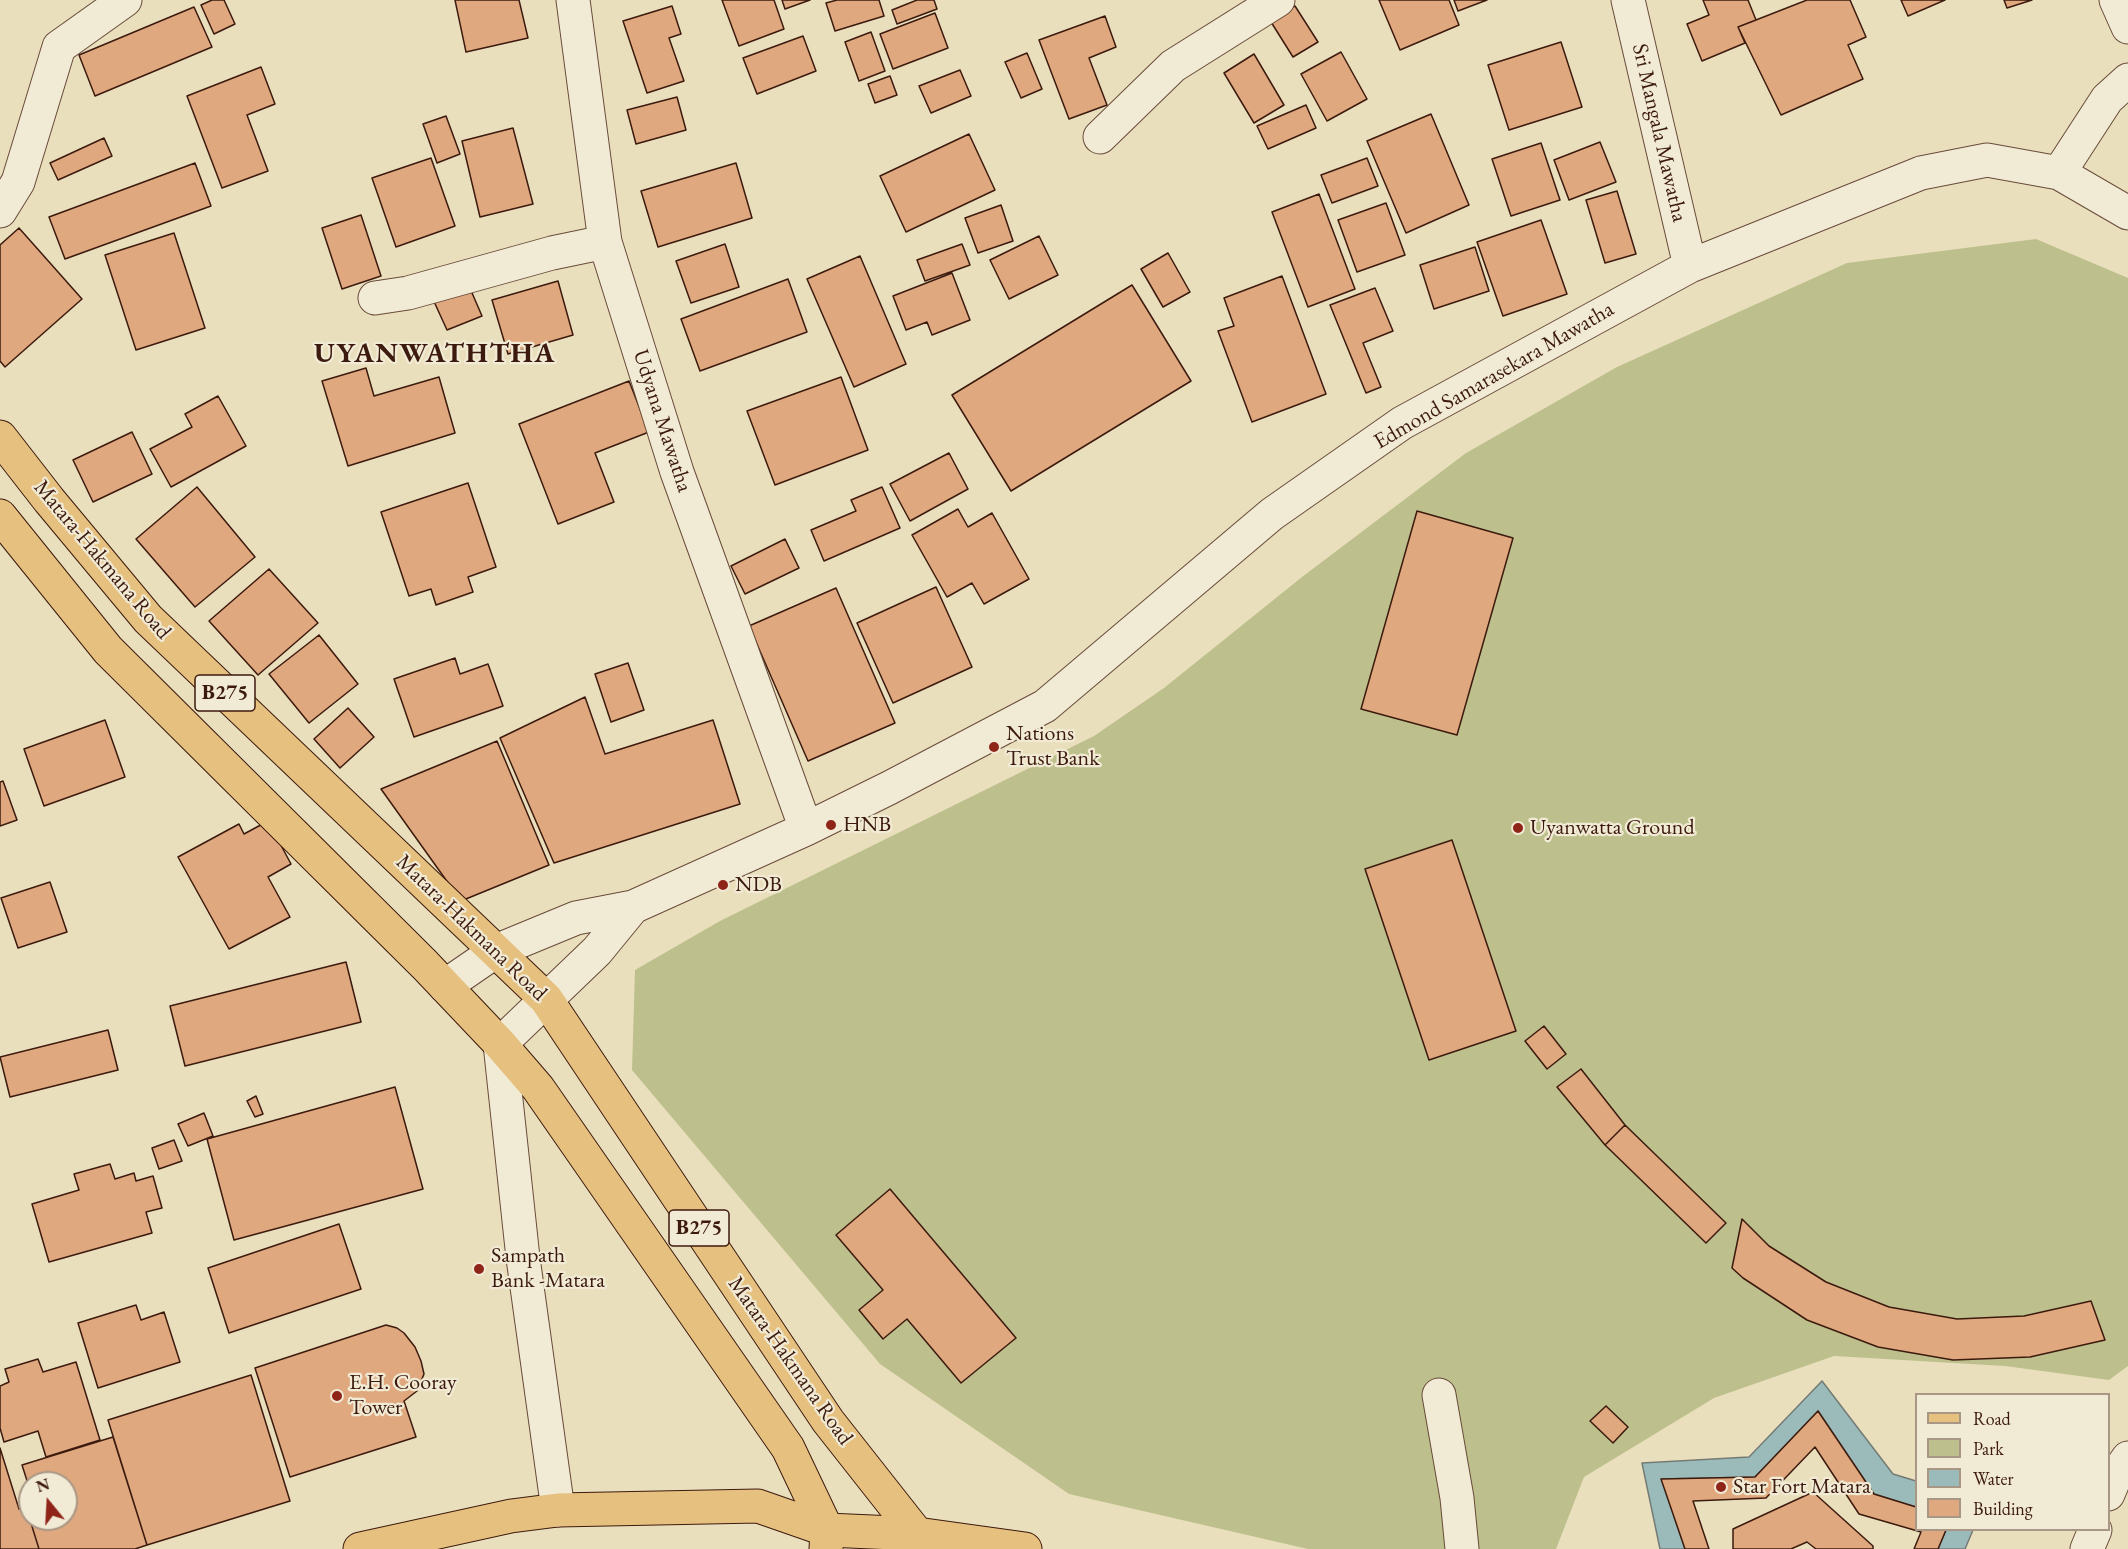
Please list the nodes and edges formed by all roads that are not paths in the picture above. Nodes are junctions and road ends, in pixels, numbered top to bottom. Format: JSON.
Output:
{"nodes":[{"id":1,"x":125,"y":0,"type":"edge"},
{"id":2,"x":573,"y":0,"type":"edge"},
{"id":3,"x":1278,"y":0,"type":"edge"},
{"id":4,"x":1628,"y":0,"type":"edge"},
{"id":5,"x":2116,"y":0,"type":"edge"},
{"id":6,"x":2128,"y":27,"type":"edge"},
{"id":7,"x":2128,"y":80,"type":"edge"},
{"id":8,"x":1100,"y":137,"type":"dead end"},
{"id":9,"x":2059,"y":173,"type":"junction"},
{"id":10,"x":0,"y":211,"type":"edge"},
{"id":11,"x":2128,"y":213,"type":"edge"},
{"id":12,"x":605,"y":242,"type":"junction"},
{"id":13,"x":1690,"y":266,"type":"junction"},
{"id":14,"x":375,"y":298,"type":"dead end"},
{"id":15,"x":0,"y":436,"type":"edge"},
{"id":16,"x":0,"y":516,"type":"edge"},
{"id":17,"x":806,"y":829,"type":"junction"},
{"id":18,"x":633,"y":908,"type":"junction"},
{"id":19,"x":496,"y":951,"type":"junction"},
{"id":20,"x":445,"y":986,"type":"junction"},
{"id":21,"x":546,"y":999,"type":"junction"},
{"id":22,"x":500,"y":1044,"type":"junction"},
{"id":23,"x":1439,"y":1395,"type":"dead end"},
{"id":24,"x":2128,"y":1458,"type":"edge"},
{"id":25,"x":2110,"y":1491,"type":"edge"},
{"id":26,"x":558,"y":1510,"type":"junction"},
{"id":27,"x":2095,"y":1531,"type":"edge"},
{"id":28,"x":826,"y":1540,"type":"edge"},
{"id":29,"x":919,"y":1542,"type":"edge"},
{"id":30,"x":360,"y":1549,"type":"edge"},
{"id":31,"x":1025,"y":1549,"type":"edge"},
{"id":32,"x":1461,"y":1549,"type":"edge"},
{"id":33,"x":2087,"y":1549,"type":"edge"}],
"edges":[{"from":1,"to":10,"type":"street"},
{"from":2,"to":12,"type":"street","name":"Udyana Mawatha"},
{"from":3,"to":8,"type":"street"},
{"from":4,"to":13,"type":"street","name":"Sri Mangala Mawatha"},
{"from":5,"to":6,"type":"street"},
{"from":7,"to":9,"type":"street"},
{"from":9,"to":11,"type":"street","name":"Edmond Samarasekara Mawatha"},
{"from":9,"to":13,"type":"street","name":"Edmond Samarasekara Mawatha"},
{"from":12,"to":14,"type":"street"},
{"from":12,"to":17,"type":"street","name":"Udyana Mawatha"},
{"from":13,"to":17,"type":"street","name":"Edmond Samarasekara Mawatha"},
{"from":15,"to":19,"type":"main road","name":"Matara-Hakmana Road","number":"B275"},
{"from":16,"to":20,"type":"main road","number":"B275"},
{"from":17,"to":18,"type":"street","name":"Edmond Samarasekara Mawatha"},
{"from":18,"to":19,"type":"street","name":"Edmond Samarasekara Mawatha"},
{"from":18,"to":21,"type":"street","name":"Edmond Samarasekara Mawatha"},
{"from":19,"to":20,"type":"street","name":"Edmond Samarasekara Mawatha"},
{"from":19,"to":21,"type":"main road","name":"Matara-Hakmana Road","number":"B275"},
{"from":20,"to":22,"type":"main road","number":"B275"},
{"from":21,"to":22,"type":"street","name":"Edmond Samarasekara Mawatha"},
{"from":21,"to":29,"type":"main road","name":"Matara-Hakmana Road","number":"B275"},
{"from":22,"to":26,"type":"street"},
{"from":22,"to":28,"type":"main road","number":"B275"},
{"from":23,"to":32,"type":"street"},
{"from":24,"to":25,"type":"street"},
{"from":26,"to":28,"type":"main road"},
{"from":26,"to":30,"type":"main road"},
{"from":27,"to":33,"type":"street"},
{"from":28,"to":29,"type":"main road"},
{"from":29,"to":31,"type":"main road"}]}
